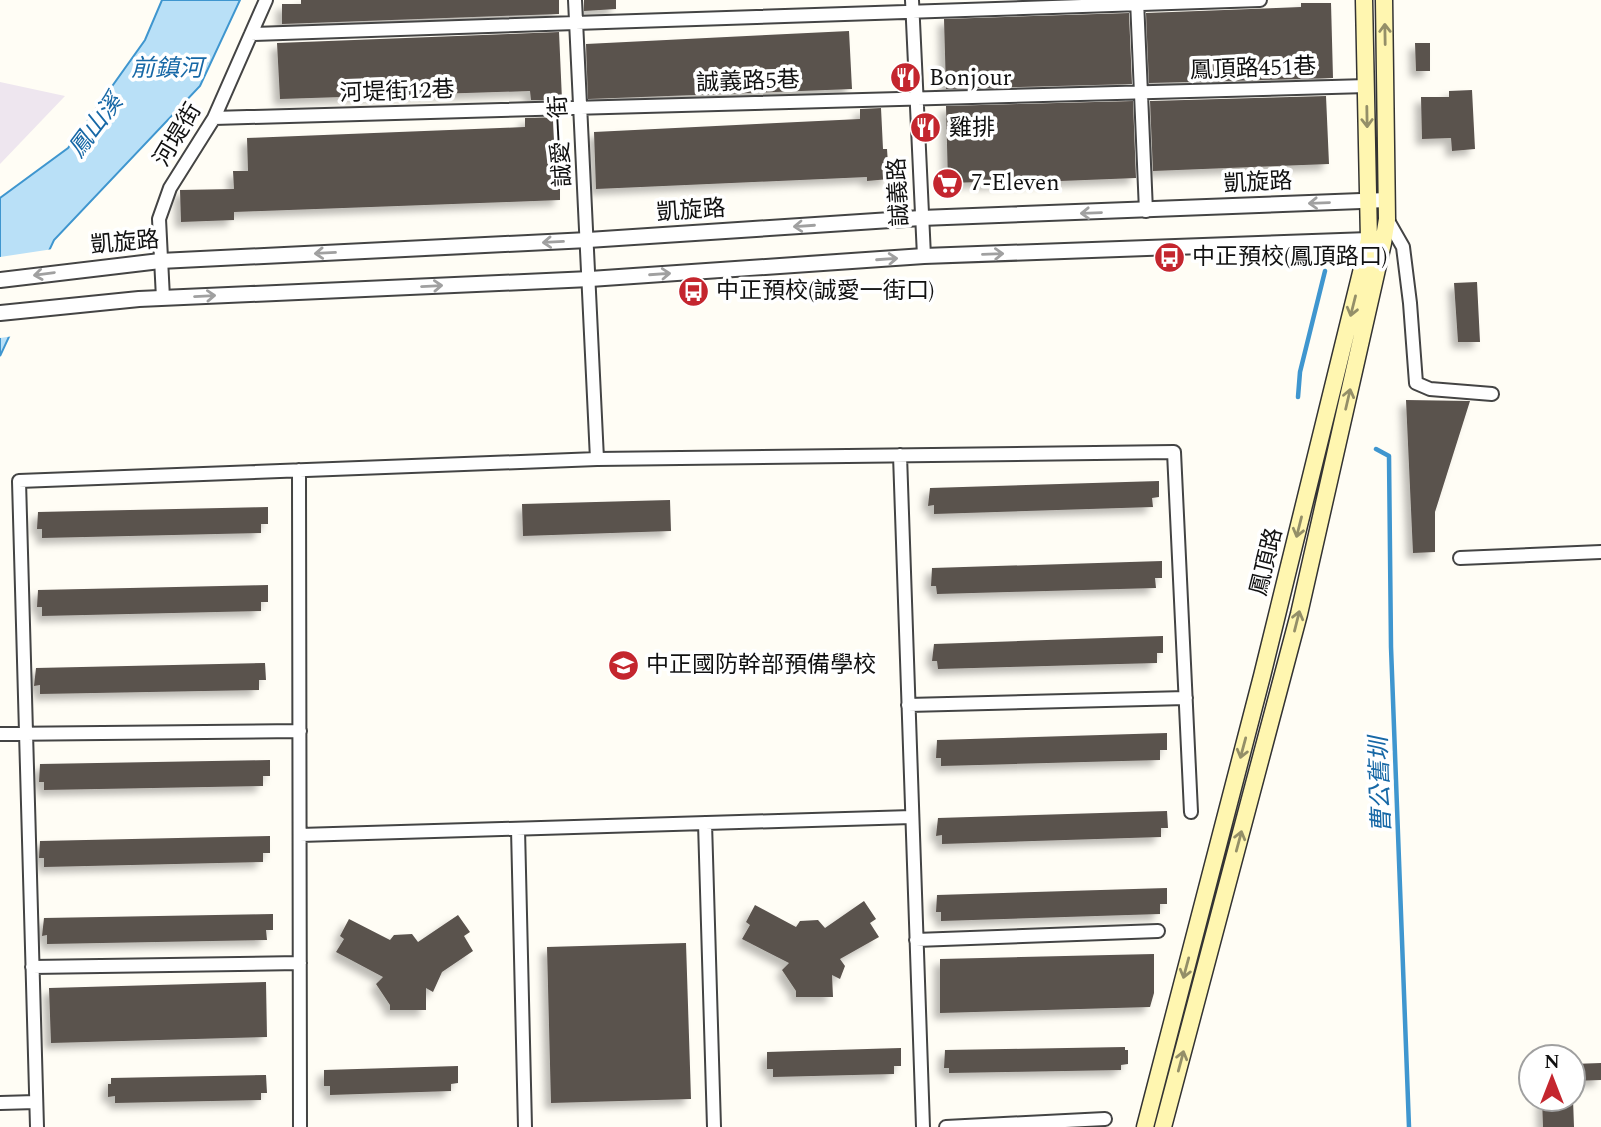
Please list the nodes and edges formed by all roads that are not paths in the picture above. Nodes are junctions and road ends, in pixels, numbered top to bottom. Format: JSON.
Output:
{"nodes":[{"id":1,"x":265,"y":0,"type":"edge"},
{"id":2,"x":575,"y":0,"type":"edge"},
{"id":3,"x":1260,"y":0,"type":"edge"},
{"id":4,"x":1364,"y":0,"type":"edge"},
{"id":5,"x":1384,"y":0,"type":"edge"},
{"id":6,"x":1137,"y":3,"type":"edge"},
{"id":7,"x":913,"y":6,"type":"edge"},
{"id":8,"x":576,"y":23,"type":"junction"},
{"id":9,"x":251,"y":34,"type":"junction"},
{"id":10,"x":1367,"y":86,"type":"junction"},
{"id":11,"x":1141,"y":94,"type":"junction"},
{"id":12,"x":916,"y":99,"type":"junction"},
{"id":13,"x":581,"y":108,"type":"junction"},
{"id":14,"x":214,"y":118,"type":"junction"},
{"id":15,"x":1387,"y":201,"type":"junction"},
{"id":16,"x":1369,"y":202,"type":"junction"},
{"id":17,"x":1146,"y":211,"type":"junction"},
{"id":18,"x":921,"y":218,"type":"junction"},
{"id":19,"x":1387,"y":219,"type":"junction"},
{"id":20,"x":588,"y":240,"type":"junction"},
{"id":21,"x":1376,"y":242,"type":"junction"},
{"id":22,"x":924,"y":256,"type":"junction"},
{"id":23,"x":160,"y":261,"type":"junction"},
{"id":24,"x":590,"y":279,"type":"junction"},
{"id":25,"x":0,"y":281,"type":"edge"},
{"id":26,"x":163,"y":298,"type":"junction"},
{"id":27,"x":0,"y":313,"type":"edge"},
{"id":28,"x":1492,"y":394,"type":"dead end"},
{"id":29,"x":900,"y":455,"type":"junction"},
{"id":30,"x":597,"y":459,"type":"junction"},
{"id":31,"x":299,"y":470,"type":"junction"},
{"id":32,"x":1601,"y":552,"type":"edge"},
{"id":33,"x":1460,"y":558,"type":"dead end"},
{"id":34,"x":1186,"y":698,"type":"junction"},
{"id":35,"x":908,"y":705,"type":"junction"},
{"id":36,"x":300,"y":731,"type":"junction"},
{"id":37,"x":0,"y":734,"type":"edge"},
{"id":38,"x":26,"y":734,"type":"junction"},
{"id":39,"x":1191,"y":812,"type":"dead end"},
{"id":40,"x":912,"y":817,"type":"junction"},
{"id":41,"x":705,"y":823,"type":"junction"},
{"id":42,"x":518,"y":829,"type":"junction"},
{"id":43,"x":300,"y":835,"type":"junction"},
{"id":44,"x":1158,"y":931,"type":"dead end"},
{"id":45,"x":916,"y":940,"type":"junction"},
{"id":46,"x":300,"y":963,"type":"junction"},
{"id":47,"x":32,"y":967,"type":"junction"},
{"id":48,"x":36,"y":1102,"type":"junction"},
{"id":49,"x":0,"y":1103,"type":"edge"},
{"id":50,"x":1105,"y":1119,"type":"dead end"},
{"id":51,"x":1054,"y":1124,"type":"edge"},
{"id":52,"x":37,"y":1127,"type":"edge"},
{"id":53,"x":300,"y":1127,"type":"edge"},
{"id":54,"x":525,"y":1127,"type":"edge"},
{"id":55,"x":714,"y":1127,"type":"edge"},
{"id":56,"x":923,"y":1127,"type":"edge"},
{"id":57,"x":946,"y":1127,"type":"edge"},
{"id":58,"x":1144,"y":1127,"type":"edge"},
{"id":59,"x":1163,"y":1127,"type":"edge"}],
"edges":[{"from":1,"to":9,"type":"street","name":"河堤街"},
{"from":2,"to":8,"type":"street","name":"誠愛一街"},
{"from":3,"to":6,"type":"street"},
{"from":4,"to":10,"type":"main road","name":"鳳頂路"},
{"from":15,"to":5,"type":"main road","name":"鳳頂路","one_way":true},
{"from":6,"to":7,"type":"street"},
{"from":6,"to":11,"type":"street"},
{"from":7,"to":8,"type":"street"},
{"from":7,"to":12,"type":"street","name":"誠義路"},
{"from":8,"to":9,"type":"street"},
{"from":8,"to":13,"type":"street","name":"誠愛一街"},
{"from":9,"to":14,"type":"street","name":"河堤街"},
{"from":10,"to":11,"type":"street","name":"鳳頂路451巷"},
{"from":10,"to":16,"type":"main road","name":"鳳頂路","one_way":true},
{"from":11,"to":12,"type":"street","name":"鳳頂路451巷"},
{"from":11,"to":17,"type":"street"},
{"from":12,"to":13,"type":"street","name":"誠義路5巷"},
{"from":12,"to":18,"type":"street","name":"誠義路"},
{"from":13,"to":14,"type":"street","name":"河堤街12巷"},
{"from":13,"to":20,"type":"street","name":"誠愛一街"},
{"from":14,"to":23,"type":"street","name":"河堤街"},
{"from":15,"to":16,"type":"street","name":"凱旋路"},
{"from":15,"to":19,"type":"main road","name":"鳳頂路"},
{"from":16,"to":17,"type":"street","name":"凱旋路","one_way":true},
{"from":16,"to":21,"type":"main road","name":"鳳頂路"},
{"from":17,"to":18,"type":"street","name":"凱旋路","one_way":true},
{"from":18,"to":20,"type":"street","name":"凱旋路","one_way":true},
{"from":18,"to":22,"type":"street","name":"誠義路"},
{"from":19,"to":21,"type":"main road","name":"鳳頂路"},
{"from":19,"to":28,"type":"street"},
{"from":20,"to":23,"type":"street","name":"凱旋路","one_way":true},
{"from":20,"to":24,"type":"street","name":"誠愛一街"},
{"from":22,"to":21,"type":"street","one_way":true},
{"from":21,"to":58,"type":"main road","name":"鳳頂路","one_way":true},
{"from":59,"to":21,"type":"main road","name":"鳳頂路","one_way":true},
{"from":24,"to":22,"type":"street","one_way":true},
{"from":23,"to":25,"type":"street","name":"凱旋路","one_way":true},
{"from":23,"to":26,"type":"street","name":"河堤街"},
{"from":26,"to":24,"type":"street","one_way":true},
{"from":24,"to":30,"type":"street","name":"誠愛一街"},
{"from":26,"to":27,"type":"street"},
{"from":29,"to":30,"type":"street"},
{"from":29,"to":34,"type":"street"},
{"from":29,"to":35,"type":"street"},
{"from":30,"to":31,"type":"street"},
{"from":31,"to":36,"type":"street"},
{"from":31,"to":38,"type":"street"},
{"from":32,"to":33,"type":"street"},
{"from":34,"to":35,"type":"street"},
{"from":34,"to":39,"type":"street"},
{"from":35,"to":40,"type":"street"},
{"from":36,"to":38,"type":"street"},
{"from":36,"to":43,"type":"street"},
{"from":37,"to":38,"type":"street"},
{"from":38,"to":47,"type":"street"},
{"from":40,"to":41,"type":"street"},
{"from":40,"to":45,"type":"street"},
{"from":41,"to":42,"type":"street"},
{"from":41,"to":55,"type":"street"},
{"from":42,"to":43,"type":"street"},
{"from":42,"to":54,"type":"street"},
{"from":43,"to":46,"type":"street"},
{"from":44,"to":45,"type":"street"},
{"from":45,"to":56,"type":"street"},
{"from":46,"to":47,"type":"street"},
{"from":46,"to":53,"type":"street"},
{"from":47,"to":48,"type":"street"},
{"from":48,"to":49,"type":"street"},
{"from":48,"to":52,"type":"street"},
{"from":50,"to":51,"type":"street"},
{"from":51,"to":57,"type":"street"}]}
